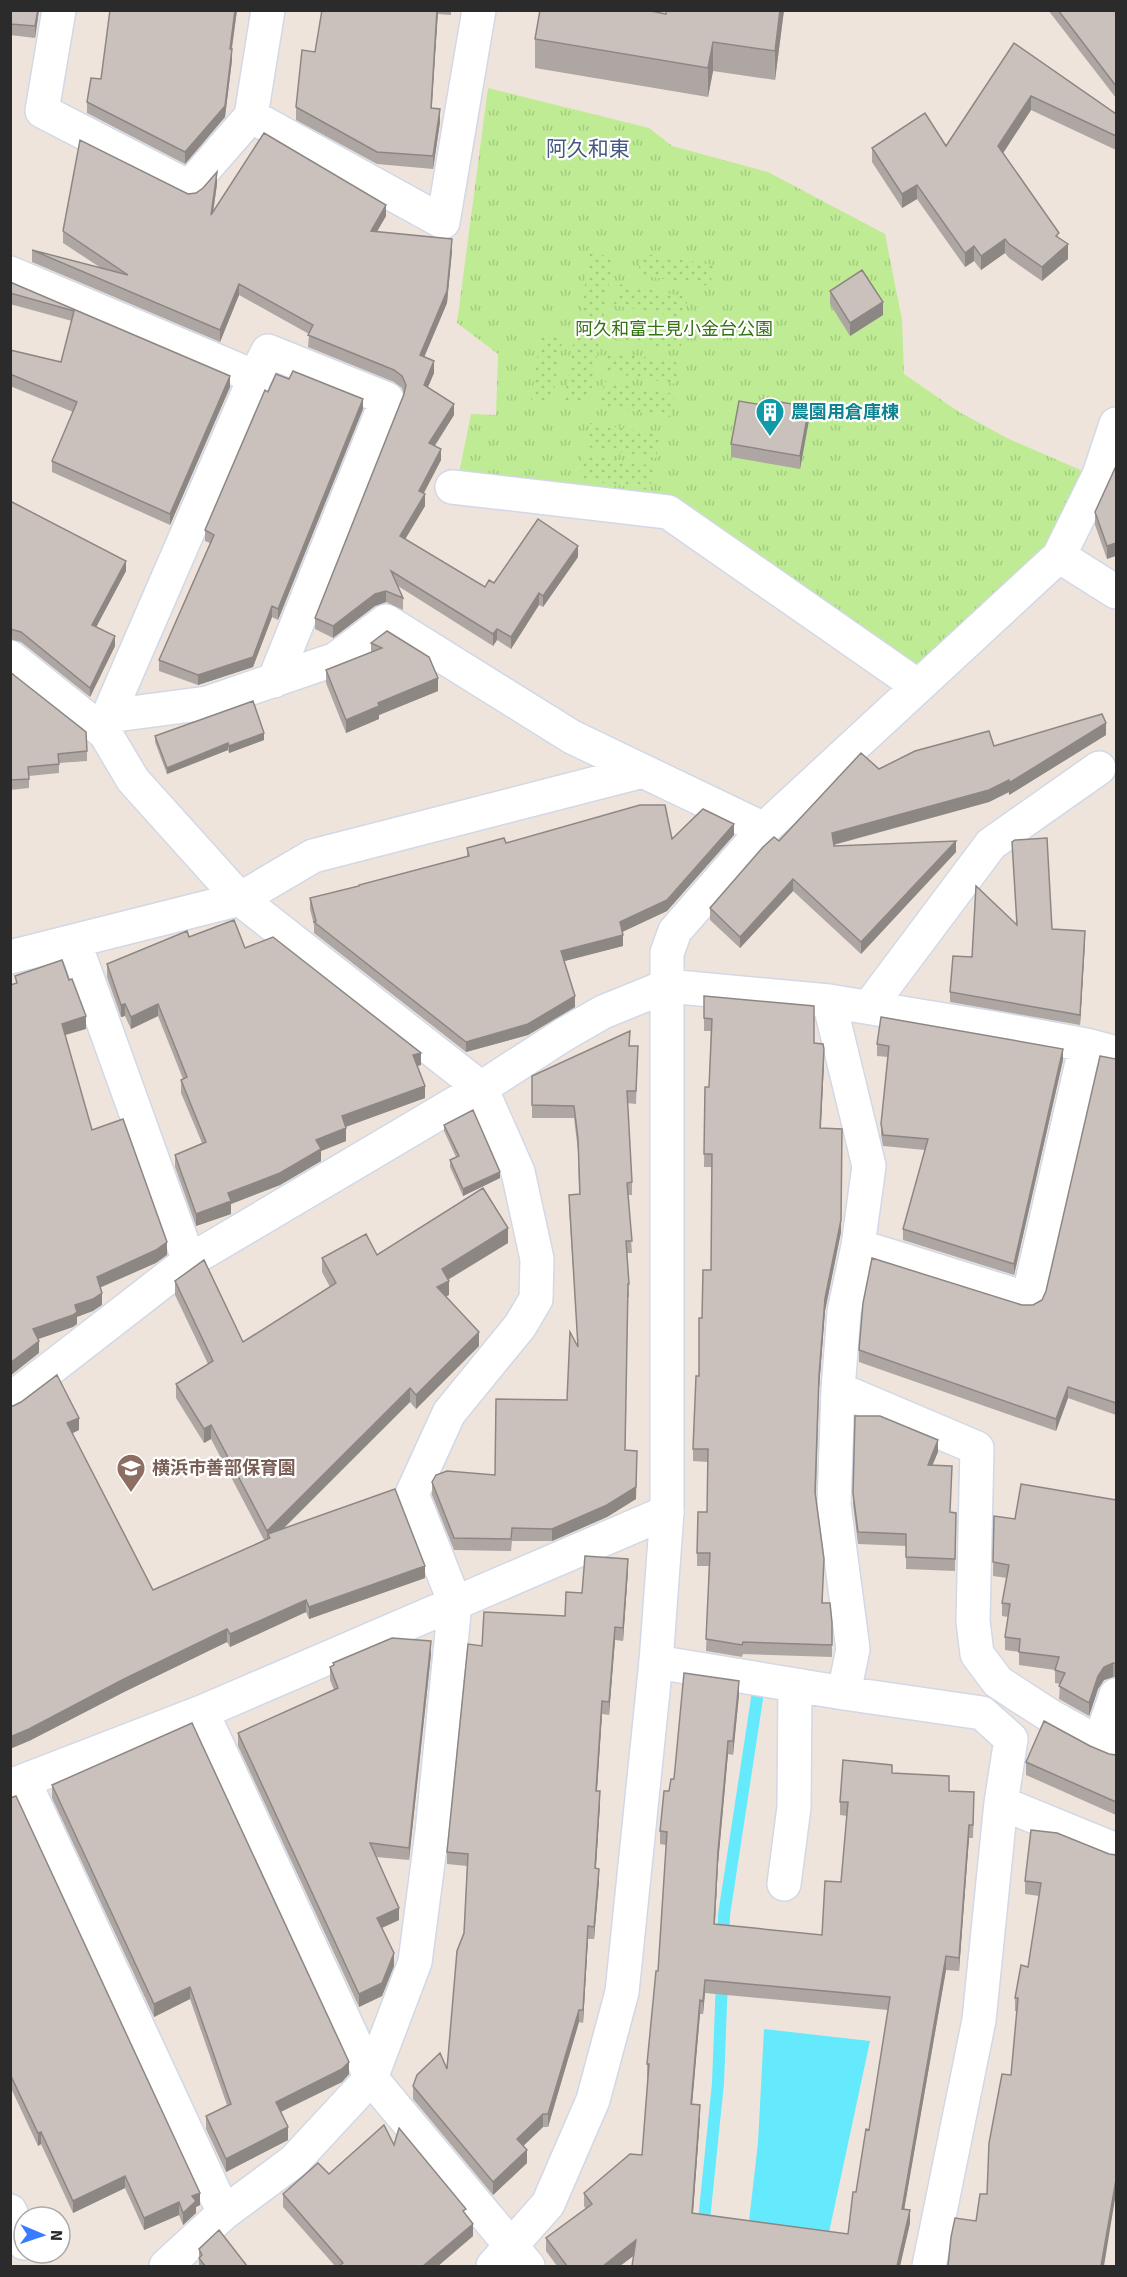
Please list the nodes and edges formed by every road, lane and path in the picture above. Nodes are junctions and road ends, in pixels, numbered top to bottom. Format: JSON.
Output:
{"nodes":[{"id":1,"x":59,"y":10,"type":"edge"},
{"id":2,"x":268,"y":10,"type":"edge"},
{"id":3,"x":479,"y":10,"type":"edge"},
{"id":4,"x":251,"y":116,"type":"junction"},
{"id":5,"x":10,"y":273,"type":"edge"},
{"id":6,"x":255,"y":377,"type":"junction"},
{"id":7,"x":1116,"y":424,"type":"edge"},
{"id":8,"x":452,"y":486,"type":"dead end"},
{"id":9,"x":1059,"y":556,"type":"junction"},
{"id":10,"x":1116,"y":592,"type":"edge"},
{"id":11,"x":10,"y":657,"type":"edge"},
{"id":12,"x":274,"y":681,"type":"junction"},
{"id":13,"x":918,"y":686,"type":"junction"},
{"id":14,"x":102,"y":730,"type":"junction"},
{"id":15,"x":1099,"y":768,"type":"dead end"},
{"id":16,"x":643,"y":771,"type":"junction"},
{"id":17,"x":764,"y":829,"type":"junction"},
{"id":18,"x":240,"y":899,"type":"junction"},
{"id":19,"x":74,"y":941,"type":"junction"},
{"id":20,"x":10,"y":957,"type":"edge"},
{"id":21,"x":667,"y":986,"type":"junction"},
{"id":22,"x":829,"y":1001,"type":"junction"},
{"id":23,"x":869,"y":1007,"type":"junction"},
{"id":24,"x":1101,"y":1049,"type":"edge"},
{"id":25,"x":481,"y":1088,"type":"junction"},
{"id":26,"x":858,"y":1246,"type":"junction"},
{"id":27,"x":189,"y":1261,"type":"junction"},
{"id":28,"x":838,"y":1389,"type":"junction"},
{"id":29,"x":10,"y":1400,"type":"edge"},
{"id":30,"x":667,"y":1512,"type":"junction"},
{"id":31,"x":455,"y":1603,"type":"junction"},
{"id":32,"x":656,"y":1662,"type":"junction"},
{"id":33,"x":795,"y":1685,"type":"junction"},
{"id":34,"x":844,"y":1693,"type":"junction"},
{"id":35,"x":1116,"y":1695,"type":"edge"},
{"id":36,"x":202,"y":1712,"type":"junction"},
{"id":37,"x":1108,"y":1746,"type":"edge"},
{"id":38,"x":17,"y":1783,"type":"edge"},
{"id":39,"x":1001,"y":1803,"type":"junction"},
{"id":40,"x":1116,"y":1850,"type":"edge"},
{"id":41,"x":784,"y":1884,"type":"dead end"},
{"id":42,"x":371,"y":2078,"type":"junction"},
{"id":43,"x":224,"y":2213,"type":"junction"},
{"id":44,"x":511,"y":2260,"type":"edge"},
{"id":45,"x":166,"y":2266,"type":"edge"},
{"id":46,"x":929,"y":2266,"type":"edge"}],
"edges":[{"from":1,"to":4,"type":"street"},
{"from":2,"to":4,"type":"street"},
{"from":3,"to":4,"type":"street"},
{"from":5,"to":6,"type":"street"},
{"from":6,"to":12,"type":"street"},
{"from":6,"to":14,"type":"street"},
{"from":7,"to":9,"type":"street"},
{"from":8,"to":13,"type":"street"},
{"from":9,"to":10,"type":"street"},
{"from":9,"to":13,"type":"street"},
{"from":11,"to":14,"type":"street"},
{"from":12,"to":14,"type":"street"},
{"from":12,"to":16,"type":"street"},
{"from":13,"to":17,"type":"street"},
{"from":14,"to":18,"type":"street"},
{"from":15,"to":23,"type":"street"},
{"from":16,"to":17,"type":"street"},
{"from":16,"to":18,"type":"street"},
{"from":17,"to":21,"type":"street"},
{"from":18,"to":19,"type":"street"},
{"from":18,"to":25,"type":"street"},
{"from":19,"to":20,"type":"street"},
{"from":19,"to":27,"type":"street"},
{"from":21,"to":22,"type":"street"},
{"from":21,"to":25,"type":"street"},
{"from":21,"to":30,"type":"street"},
{"from":22,"to":23,"type":"street"},
{"from":22,"to":26,"type":"street"},
{"from":23,"to":24,"type":"street"},
{"from":24,"to":26,"type":"street"},
{"from":25,"to":27,"type":"street"},
{"from":25,"to":31,"type":"street"},
{"from":26,"to":28,"type":"street"},
{"from":27,"to":29,"type":"street"},
{"from":28,"to":34,"type":"street"},
{"from":28,"to":37,"type":"street"},
{"from":30,"to":31,"type":"street"},
{"from":30,"to":32,"type":"street"},
{"from":31,"to":36,"type":"street"},
{"from":31,"to":42,"type":"street"},
{"from":32,"to":33,"type":"street"},
{"from":32,"to":44,"type":"street"},
{"from":33,"to":34,"type":"street"},
{"from":33,"to":41,"type":"street"},
{"from":34,"to":39,"type":"street"},
{"from":35,"to":37,"type":"street"},
{"from":36,"to":38,"type":"street"},
{"from":36,"to":42,"type":"street"},
{"from":38,"to":43,"type":"street"},
{"from":39,"to":40,"type":"street"},
{"from":39,"to":46,"type":"street"},
{"from":42,"to":43,"type":"street"},
{"from":42,"to":44,"type":"street"},
{"from":43,"to":45,"type":"street"}]}
